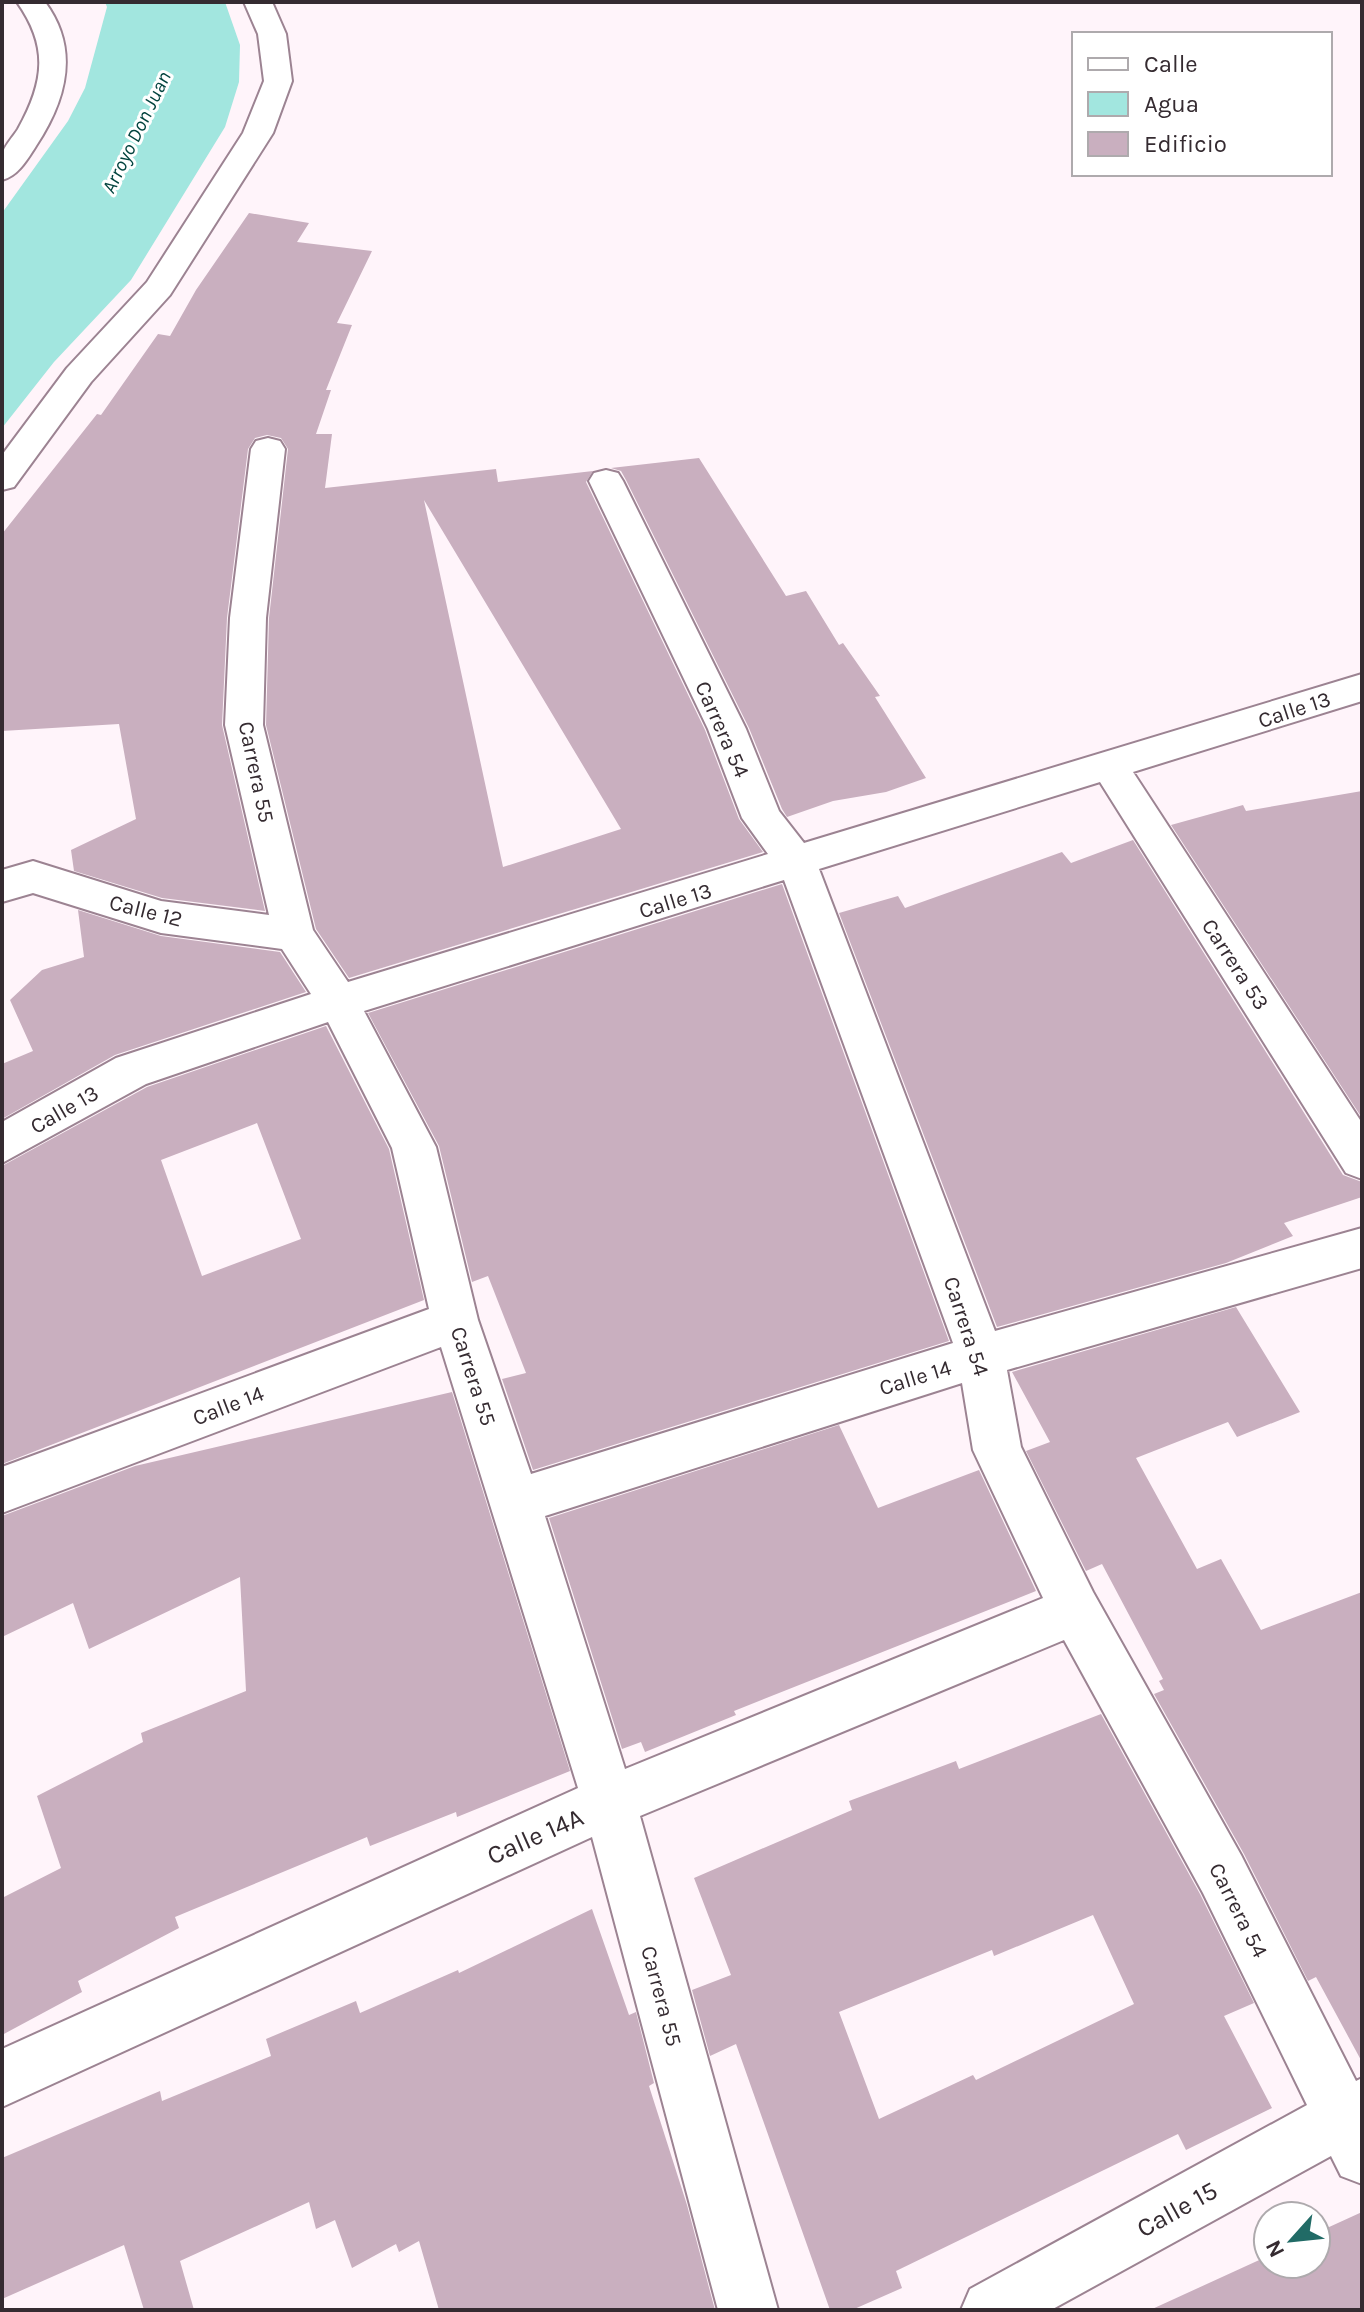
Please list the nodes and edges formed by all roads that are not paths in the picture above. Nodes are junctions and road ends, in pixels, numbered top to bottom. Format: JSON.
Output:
{"nodes":[{"id":1,"x":31,"y":2,"type":"edge"},
{"id":2,"x":258,"y":2,"type":"edge"},
{"id":3,"x":2,"y":171,"type":"edge"},
{"id":4,"x":268,"y":449,"type":"dead end"},
{"id":5,"x":2,"y":479,"type":"edge"},
{"id":6,"x":606,"y":481,"type":"dead end"},
{"id":7,"x":1362,"y":687,"type":"edge"},
{"id":8,"x":1110,"y":767,"type":"junction"},
{"id":9,"x":797,"y":863,"type":"junction"},
{"id":10,"x":2,"y":886,"type":"edge"},
{"id":11,"x":294,"y":934,"type":"junction"},
{"id":12,"x":338,"y":1002,"type":"junction"},
{"id":13,"x":2,"y":1144,"type":"edge"},
{"id":14,"x":1362,"y":1160,"type":"edge"},
{"id":15,"x":1362,"y":1248,"type":"edge"},
{"id":16,"x":455,"y":1320,"type":"junction"},
{"id":17,"x":981,"y":1356,"type":"junction"},
{"id":18,"x":2,"y":1490,"type":"edge"},
{"id":19,"x":516,"y":1502,"type":"junction"},
{"id":20,"x":1075,"y":1610,"type":"junction"},
{"id":21,"x":609,"y":1802,"type":"junction"},
{"id":22,"x":2,"y":2078,"type":"edge"},
{"id":23,"x":1356,"y":2127,"type":"edge"},
{"id":24,"x":748,"y":2310,"type":"edge"},
{"id":25,"x":991,"y":2310,"type":"edge"}],
"edges":[{"from":1,"to":3,"type":"street"},
{"from":2,"to":5,"type":"street"},
{"from":4,"to":11,"type":"street","name":"Carrera 55"},
{"from":6,"to":9,"type":"street","name":"Carrera 54"},
{"from":7,"to":8,"type":"street","name":"Calle 13"},
{"from":8,"to":9,"type":"street","name":"Calle 13"},
{"from":8,"to":14,"type":"street","name":"Carrera 53"},
{"from":9,"to":12,"type":"street","name":"Calle 13"},
{"from":9,"to":17,"type":"street","name":"Carrera 54"},
{"from":10,"to":11,"type":"street","name":"Calle 12"},
{"from":11,"to":12,"type":"street","name":"Carrera 55"},
{"from":12,"to":13,"type":"street","name":"Calle 13"},
{"from":12,"to":16,"type":"street","name":"Carrera 55"},
{"from":15,"to":17,"type":"street","name":"Calle 14"},
{"from":16,"to":18,"type":"street","name":"Calle 14"},
{"from":16,"to":19,"type":"street","name":"Carrera 55"},
{"from":17,"to":19,"type":"street","name":"Calle 14"},
{"from":17,"to":20,"type":"street","name":"Carrera 54"},
{"from":19,"to":21,"type":"street","name":"Carrera 55"},
{"from":20,"to":21,"type":"street","name":"Calle 14A"},
{"from":20,"to":23,"type":"street","name":"Carrera 54"},
{"from":21,"to":22,"type":"street","name":"Calle 14A"},
{"from":21,"to":24,"type":"street","name":"Carrera 55"},
{"from":23,"to":25,"type":"street","name":"Calle 15"}]}
